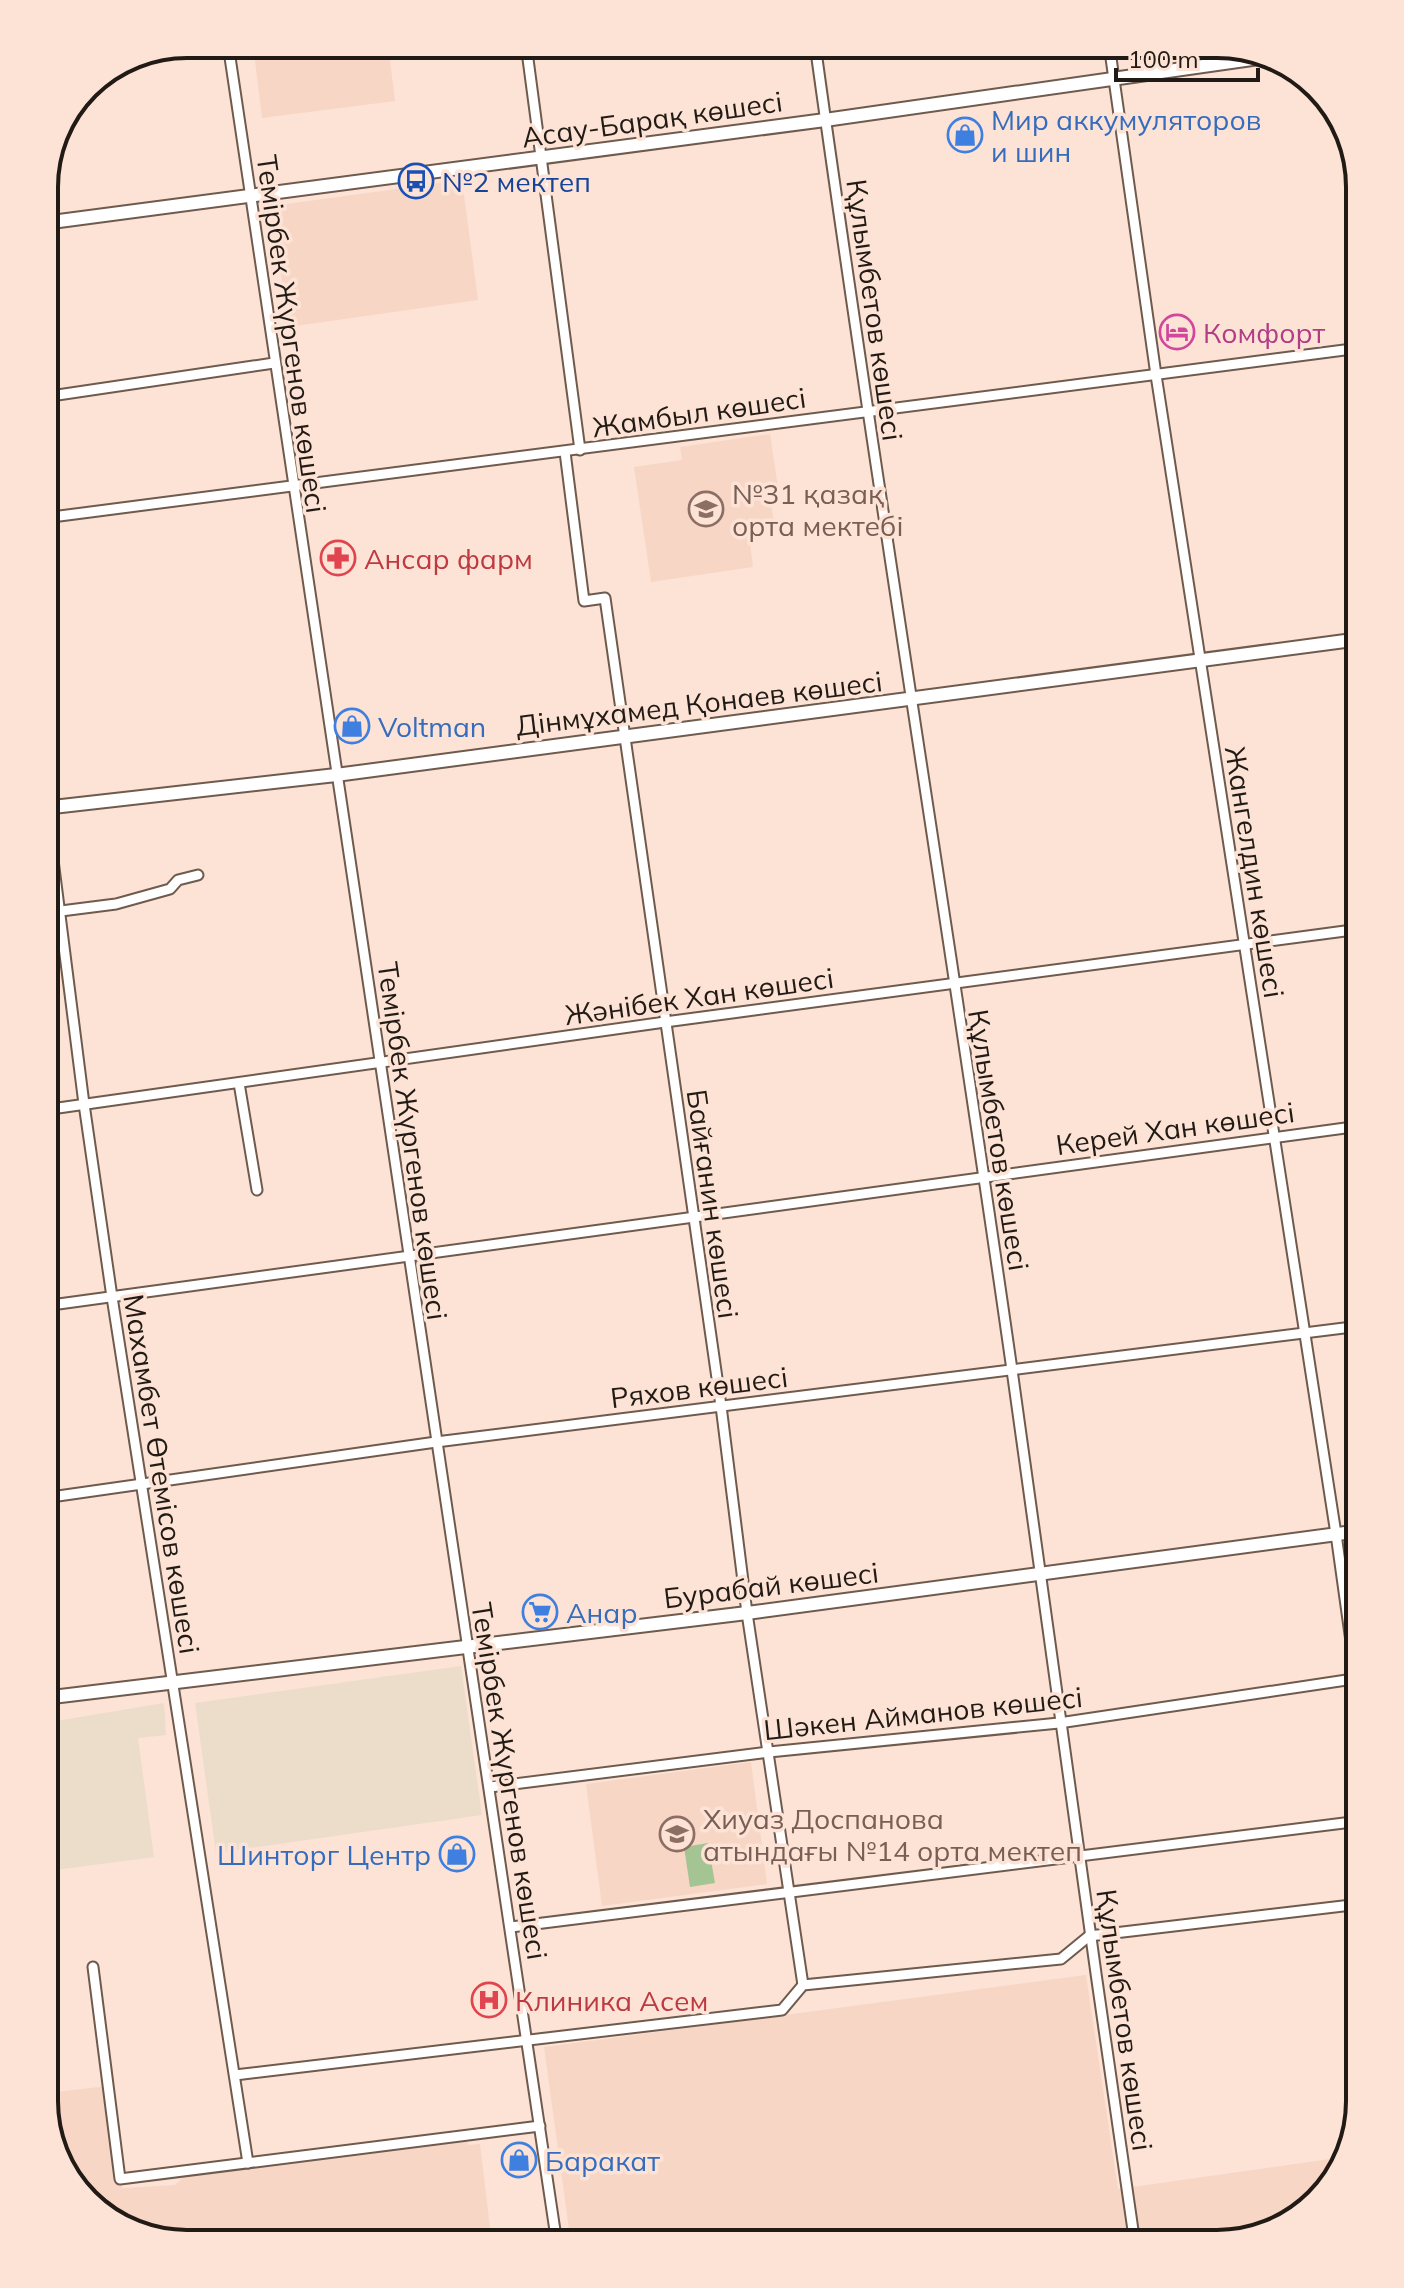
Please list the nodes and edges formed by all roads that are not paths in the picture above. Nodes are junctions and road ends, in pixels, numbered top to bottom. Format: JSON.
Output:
{"nodes":[{"id":1,"x":230,"y":58,"type":"edge"},
{"id":2,"x":528,"y":58,"type":"edge"},
{"id":3,"x":817,"y":58,"type":"edge"},
{"id":4,"x":1111,"y":58,"type":"edge"},
{"id":5,"x":1243,"y":60,"type":"edge"},
{"id":6,"x":1114,"y":79,"type":"junction"},
{"id":7,"x":825,"y":120,"type":"junction"},
{"id":8,"x":540,"y":158,"type":"junction"},
{"id":9,"x":250,"y":196,"type":"junction"},
{"id":10,"x":58,"y":221,"type":"edge"},
{"id":11,"x":1346,"y":350,"type":"edge"},
{"id":12,"x":274,"y":363,"type":"junction"},
{"id":13,"x":1156,"y":375,"type":"junction"},
{"id":14,"x":58,"y":395,"type":"edge"},
{"id":15,"x":868,"y":412,"type":"junction"},
{"id":16,"x":580,"y":450,"type":"junction"},
{"id":17,"x":565,"y":452,"type":"junction"},
{"id":18,"x":293,"y":487,"type":"junction"},
{"id":19,"x":58,"y":516,"type":"edge"},
{"id":20,"x":1346,"y":641,"type":"edge"},
{"id":21,"x":1201,"y":662,"type":"junction"},
{"id":22,"x":913,"y":700,"type":"junction"},
{"id":23,"x":623,"y":736,"type":"junction"},
{"id":24,"x":336,"y":775,"type":"junction"},
{"id":25,"x":58,"y":807,"type":"edge"},
{"id":26,"x":198,"y":875,"type":"dead end"},
{"id":27,"x":58,"y":890,"type":"edge"},
{"id":28,"x":61,"y":911,"type":"junction"},
{"id":29,"x":1346,"y":931,"type":"edge"},
{"id":30,"x":1245,"y":944,"type":"junction"},
{"id":31,"x":954,"y":985,"type":"junction"},
{"id":32,"x":665,"y":1022,"type":"junction"},
{"id":33,"x":380,"y":1063,"type":"junction"},
{"id":34,"x":239,"y":1083,"type":"junction"},
{"id":35,"x":84,"y":1104,"type":"junction"},
{"id":36,"x":58,"y":1108,"type":"edge"},
{"id":37,"x":1346,"y":1128,"type":"edge"},
{"id":38,"x":1273,"y":1137,"type":"junction"},
{"id":39,"x":983,"y":1176,"type":"junction"},
{"id":40,"x":257,"y":1190,"type":"dead end"},
{"id":41,"x":692,"y":1215,"type":"junction"},
{"id":42,"x":407,"y":1255,"type":"junction"},
{"id":43,"x":112,"y":1297,"type":"junction"},
{"id":44,"x":58,"y":1304,"type":"edge"},
{"id":45,"x":1346,"y":1328,"type":"edge"},
{"id":46,"x":1304,"y":1333,"type":"junction"},
{"id":47,"x":1012,"y":1371,"type":"junction"},
{"id":48,"x":721,"y":1406,"type":"junction"},
{"id":49,"x":436,"y":1442,"type":"junction"},
{"id":50,"x":141,"y":1484,"type":"junction"},
{"id":51,"x":58,"y":1496,"type":"edge"},
{"id":52,"x":1346,"y":1533,"type":"edge"},
{"id":53,"x":1336,"y":1534,"type":"junction"},
{"id":54,"x":1039,"y":1573,"type":"junction"},
{"id":55,"x":1346,"y":1603,"type":"edge"},
{"id":56,"x":747,"y":1613,"type":"junction"},
{"id":57,"x":468,"y":1647,"type":"junction"},
{"id":58,"x":1346,"y":1680,"type":"edge"},
{"id":59,"x":172,"y":1683,"type":"junction"},
{"id":60,"x":58,"y":1696,"type":"edge"},
{"id":61,"x":1059,"y":1723,"type":"junction"},
{"id":62,"x":769,"y":1752,"type":"junction"},
{"id":63,"x":490,"y":1787,"type":"junction"},
{"id":64,"x":1346,"y":1823,"type":"edge"},
{"id":65,"x":1079,"y":1856,"type":"junction"},
{"id":66,"x":789,"y":1892,"type":"junction"},
{"id":67,"x":1346,"y":1906,"type":"edge"},
{"id":68,"x":511,"y":1927,"type":"junction"},
{"id":69,"x":1089,"y":1936,"type":"junction"},
{"id":70,"x":93,"y":1967,"type":"dead end"},
{"id":71,"x":803,"y":1985,"type":"junction"},
{"id":72,"x":526,"y":2040,"type":"junction"},
{"id":73,"x":235,"y":2075,"type":"junction"},
{"id":74,"x":540,"y":2126,"type":"junction"},
{"id":75,"x":248,"y":2163,"type":"junction"},
{"id":76,"x":555,"y":2230,"type":"edge"},
{"id":77,"x":1133,"y":2230,"type":"edge"}],
"edges":[{"from":1,"to":9,"type":"street","name":"Темірбек Жүргенов көшесі"},
{"from":2,"to":8,"type":"street"},
{"from":3,"to":7,"type":"street","name":"Құлымбетов көшесі"},
{"from":4,"to":6,"type":"street","name":"Жангелдин көшесі"},
{"from":5,"to":6,"type":"street","name":"Асау-Барақ көшесі"},
{"from":6,"to":7,"type":"street","name":"Асау-Барақ көшесі"},
{"from":6,"to":13,"type":"street","name":"Жангелдин көшесі"},
{"from":7,"to":8,"type":"street","name":"Асау-Барақ көшесі"},
{"from":7,"to":15,"type":"street","name":"Құлымбетов көшесі"},
{"from":8,"to":9,"type":"street","name":"Асау-Барақ көшесі"},
{"from":8,"to":16,"type":"street"},
{"from":9,"to":10,"type":"street","name":"Асау-Барақ көшесі"},
{"from":9,"to":12,"type":"street","name":"Темірбек Жүргенов көшесі"},
{"from":11,"to":13,"type":"street","name":"Жамбыл көшесі"},
{"from":12,"to":14,"type":"street"},
{"from":12,"to":18,"type":"street","name":"Темірбек Жүргенов көшесі"},
{"from":13,"to":15,"type":"street","name":"Жамбыл көшесі"},
{"from":13,"to":21,"type":"street","name":"Жангелдин көшесі"},
{"from":15,"to":16,"type":"street","name":"Жамбыл көшесі"},
{"from":15,"to":22,"type":"street","name":"Құлымбетов көшесі"},
{"from":16,"to":17,"type":"street","name":"Жамбыл көшесі"},
{"from":17,"to":18,"type":"street","name":"Жамбыл көшесі"},
{"from":17,"to":23,"type":"street","name":"Байғанин көшесі"},
{"from":18,"to":19,"type":"street","name":"Жамбыл көшесі"},
{"from":18,"to":24,"type":"street","name":"Темірбек Жүргенов көшесі"},
{"from":20,"to":21,"type":"street","name":"Дінмұхамед Қонаев көшесі"},
{"from":21,"to":22,"type":"street","name":"Дінмұхамед Қонаев көшесі"},
{"from":21,"to":30,"type":"street","name":"Жангелдин көшесі"},
{"from":22,"to":23,"type":"street","name":"Дінмұхамед Қонаев көшесі"},
{"from":22,"to":31,"type":"street","name":"Құлымбетов көшесі"},
{"from":23,"to":24,"type":"street","name":"Дінмұхамед Қонаев көшесі"},
{"from":23,"to":32,"type":"street","name":"Байғанин көшесі"},
{"from":24,"to":25,"type":"street","name":"Дінмұхамед Қонаев көшесі"},
{"from":24,"to":33,"type":"street","name":"Темірбек Жүргенов көшесі"},
{"from":26,"to":28,"type":"street"},
{"from":27,"to":28,"type":"street","name":"Махамбет Өтемісов көшесі"},
{"from":28,"to":35,"type":"street","name":"Махамбет Өтемісов көшесі"},
{"from":29,"to":30,"type":"street","name":"Жәнібек Хан көшесі"},
{"from":30,"to":31,"type":"street","name":"Жәнібек Хан көшесі"},
{"from":30,"to":38,"type":"street","name":"Жангелдин көшесі"},
{"from":31,"to":32,"type":"street","name":"Жәнібек Хан көшесі"},
{"from":31,"to":39,"type":"street","name":"Құлымбетов көшесі"},
{"from":32,"to":33,"type":"street","name":"Жәнібек Хан көшесі"},
{"from":32,"to":41,"type":"street","name":"Байғанин көшесі"},
{"from":33,"to":34,"type":"street","name":"Жәнібек Хан көшесі"},
{"from":33,"to":42,"type":"street","name":"Темірбек Жүргенов көшесі"},
{"from":34,"to":35,"type":"street","name":"Жәнібек Хан көшесі"},
{"from":34,"to":40,"type":"street"},
{"from":35,"to":36,"type":"street","name":"Жәнібек Хан көшесі"},
{"from":35,"to":43,"type":"street","name":"Махамбет Өтемісов көшесі"},
{"from":37,"to":38,"type":"street","name":"Керей Хан көшесі"},
{"from":38,"to":39,"type":"street","name":"Керей Хан көшесі"},
{"from":38,"to":46,"type":"street","name":"Жангелдин көшесі"},
{"from":39,"to":41,"type":"street","name":"Керей Хан көшесі"},
{"from":39,"to":47,"type":"street","name":"Құлымбетов көшесі"},
{"from":41,"to":42,"type":"street","name":"Керей Хан көшесі"},
{"from":41,"to":48,"type":"street","name":"Байғанин көшесі"},
{"from":42,"to":43,"type":"street","name":"Керей Хан көшесі"},
{"from":42,"to":49,"type":"street","name":"Темірбек Жүргенов көшесі"},
{"from":43,"to":44,"type":"street","name":"Керей Хан көшесі"},
{"from":43,"to":50,"type":"street","name":"Махамбет Өтемісов көшесі"},
{"from":45,"to":46,"type":"street","name":"Ряхов көшесі"},
{"from":46,"to":47,"type":"street","name":"Ряхов көшесі"},
{"from":46,"to":53,"type":"street","name":"Жангелдин көшесі"},
{"from":47,"to":48,"type":"street","name":"Ряхов көшесі"},
{"from":47,"to":54,"type":"street","name":"Құлымбетов көшесі"},
{"from":48,"to":49,"type":"street","name":"Ряхов көшесі"},
{"from":48,"to":56,"type":"street","name":"Байғанин көшесі"},
{"from":49,"to":50,"type":"street","name":"Ряхов көшесі"},
{"from":49,"to":57,"type":"street","name":"Темірбек Жүргенов көшесі"},
{"from":50,"to":51,"type":"street","name":"Ряхов көшесі"},
{"from":50,"to":59,"type":"street","name":"Махамбет Өтемісов көшесі"},
{"from":52,"to":53,"type":"street","name":"Бурабай көшесі"},
{"from":53,"to":54,"type":"street","name":"Бурабай көшесі"},
{"from":53,"to":55,"type":"street","name":"Жангелдин көшесі"},
{"from":54,"to":56,"type":"street","name":"Бурабай көшесі"},
{"from":54,"to":61,"type":"street","name":"Құлымбетов көшесі"},
{"from":56,"to":57,"type":"street","name":"Бурабай көшесі"},
{"from":56,"to":62,"type":"street","name":"Байғанин көшесі"},
{"from":57,"to":59,"type":"street","name":"Бурабай көшесі"},
{"from":57,"to":63,"type":"street","name":"Темірбек Жүргенов көшесі"},
{"from":58,"to":61,"type":"street","name":"Шәкен Айманов көшесі"},
{"from":59,"to":60,"type":"street","name":"Бурабай көшесі"},
{"from":59,"to":73,"type":"street","name":"Махамбет Өтемісов көшесі"},
{"from":61,"to":62,"type":"street","name":"Шәкен Айманов көшесі"},
{"from":61,"to":65,"type":"street","name":"Құлымбетов көшесі"},
{"from":62,"to":63,"type":"street","name":"Шәкен Айманов көшесі"},
{"from":62,"to":66,"type":"street","name":"Байғанин көшесі"},
{"from":63,"to":68,"type":"street","name":"Темірбек Жүргенов көшесі"},
{"from":64,"to":65,"type":"street"},
{"from":65,"to":66,"type":"street"},
{"from":65,"to":69,"type":"street","name":"Құлымбетов көшесі"},
{"from":66,"to":68,"type":"street"},
{"from":66,"to":71,"type":"street","name":"Байғанин көшесі"},
{"from":67,"to":69,"type":"street"},
{"from":68,"to":72,"type":"street","name":"Темірбек Жүргенов көшесі"},
{"from":69,"to":71,"type":"street"},
{"from":69,"to":77,"type":"street","name":"Құлымбетов көшесі"},
{"from":70,"to":75,"type":"street"},
{"from":71,"to":72,"type":"street"},
{"from":72,"to":73,"type":"street"},
{"from":72,"to":74,"type":"street","name":"Темірбек Жүргенов көшесі"},
{"from":73,"to":75,"type":"street","name":"Махамбет Өтемісов көшесі"},
{"from":74,"to":75,"type":"street"},
{"from":74,"to":76,"type":"street","name":"Темірбек Жүргенов көшесі"}]}
